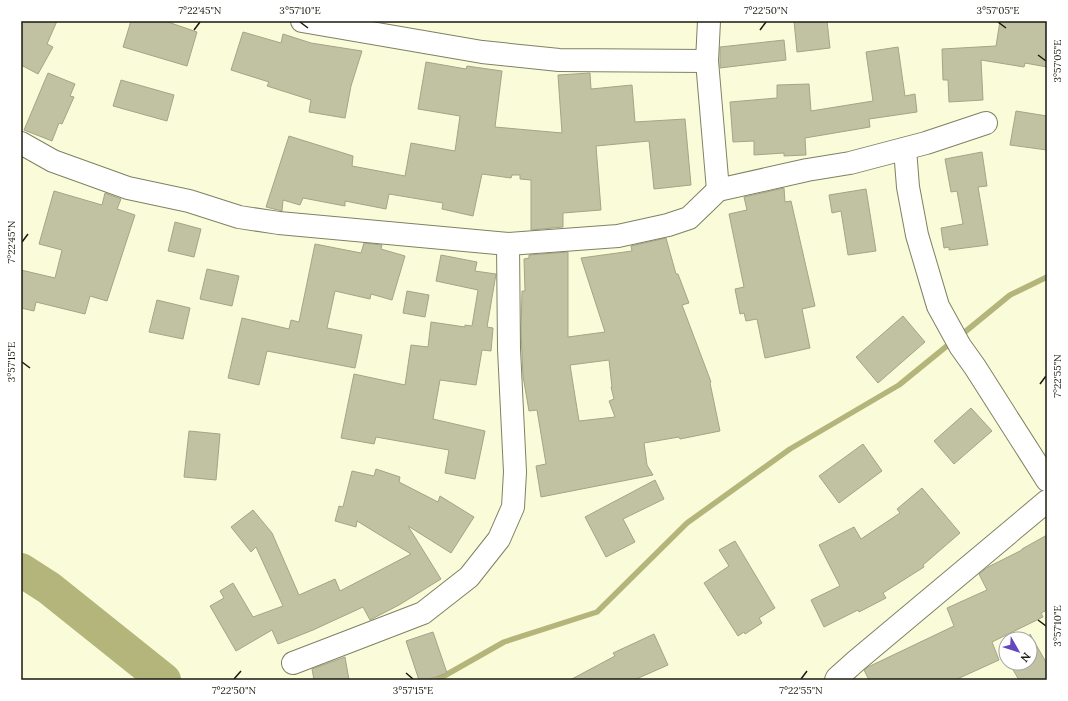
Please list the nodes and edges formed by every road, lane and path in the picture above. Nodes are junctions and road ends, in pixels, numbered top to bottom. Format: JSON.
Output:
{"nodes":[{"id":1,"x":302,"y":21,"type":"edge"},
{"id":2,"x":709,"y":21,"type":"edge"},
{"id":3,"x":707,"y":61,"type":"junction"},
{"id":4,"x":986,"y":123,"type":"dead end"},
{"id":5,"x":21,"y":143,"type":"edge"},
{"id":6,"x":905,"y":149,"type":"junction"},
{"id":7,"x":718,"y":190,"type":"junction"},
{"id":8,"x":508,"y":244,"type":"junction"},
{"id":9,"x":1047,"y":480,"type":"edge"},
{"id":10,"x":1047,"y":501,"type":"edge"},
{"id":11,"x":293,"y":663,"type":"dead end"},
{"id":12,"x":836,"y":680,"type":"edge"}],
"edges":[{"from":1,"to":3,"type":"street"},
{"from":2,"to":3,"type":"street"},
{"from":3,"to":7,"type":"street"},
{"from":4,"to":6,"type":"street"},
{"from":5,"to":8,"type":"street"},
{"from":6,"to":7,"type":"street"},
{"from":6,"to":9,"type":"street"},
{"from":7,"to":8,"type":"street"},
{"from":8,"to":11,"type":"street"},
{"from":10,"to":12,"type":"street"}]}
